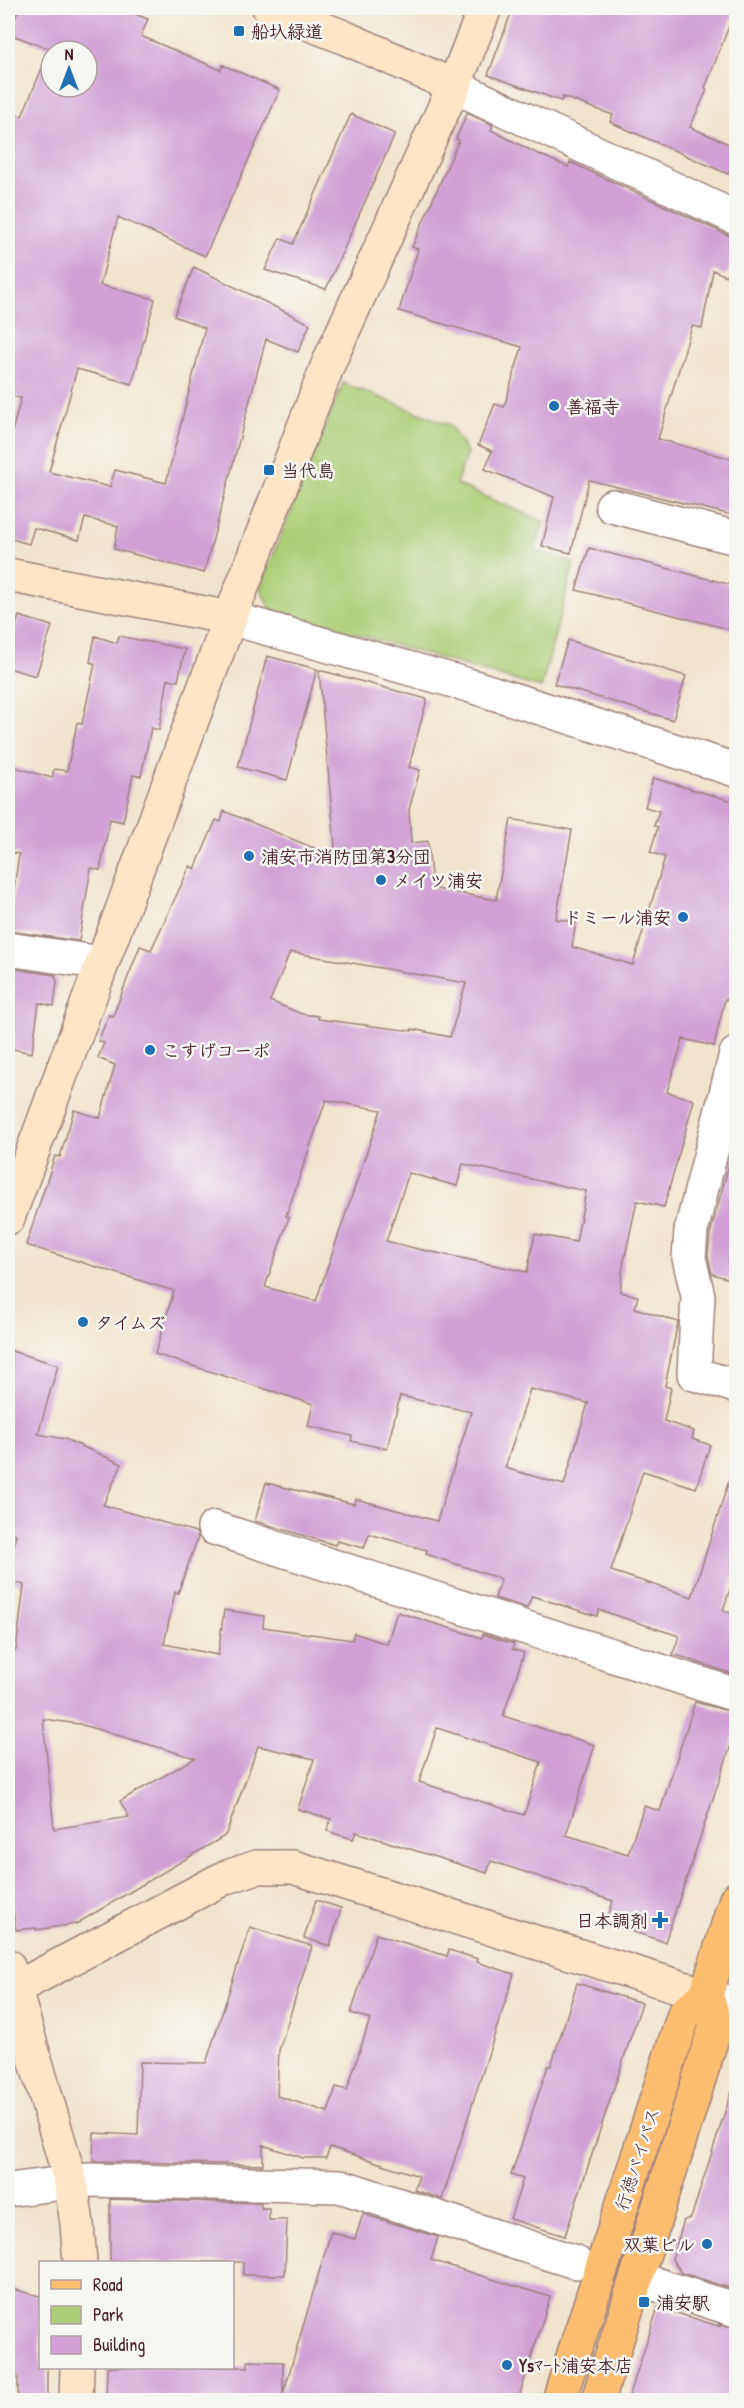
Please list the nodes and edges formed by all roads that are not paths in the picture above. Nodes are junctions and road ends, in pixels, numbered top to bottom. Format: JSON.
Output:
{"nodes":[{"id":1,"x":269,"y":8,"type":"edge"},
{"id":2,"x":485,"y":8,"type":"edge"},
{"id":3,"x":454,"y":86,"type":"junction"},
{"id":4,"x":736,"y":218,"type":"edge"},
{"id":5,"x":612,"y":506,"type":"dead end"},
{"id":6,"x":736,"y":538,"type":"edge"},
{"id":7,"x":8,"y":575,"type":"edge"},
{"id":8,"x":230,"y":618,"type":"junction"},
{"id":9,"x":736,"y":770,"type":"edge"},
{"id":10,"x":8,"y":949,"type":"edge"},
{"id":11,"x":102,"y":963,"type":"junction"},
{"id":12,"x":736,"y":1054,"type":"edge"},
{"id":13,"x":8,"y":1218,"type":"edge"},
{"id":14,"x":736,"y":1386,"type":"edge"},
{"id":15,"x":214,"y":1528,"type":"dead end"},
{"id":16,"x":736,"y":1695,"type":"edge"},
{"id":17,"x":736,"y":1899,"type":"edge"},
{"id":18,"x":11,"y":1978,"type":"edge"},
{"id":19,"x":706,"y":1995,"type":"junction"},
{"id":20,"x":736,"y":2005,"type":"edge"},
{"id":21,"x":71,"y":2182,"type":"junction"},
{"id":22,"x":8,"y":2190,"type":"edge"},
{"id":23,"x":80,"y":2261,"type":"edge"},
{"id":24,"x":575,"y":2262,"type":"dead end"},
{"id":25,"x":655,"y":2284,"type":"dead end"},
{"id":26,"x":736,"y":2310,"type":"edge"},
{"id":27,"x":77,"y":2369,"type":"edge"},
{"id":28,"x":76,"y":2400,"type":"edge"},
{"id":29,"x":559,"y":2400,"type":"edge"},
{"id":30,"x":598,"y":2400,"type":"edge"}],
"edges":[{"from":1,"to":3,"type":"street"},
{"from":2,"to":3,"type":"street"},
{"from":3,"to":4,"type":"street"},
{"from":3,"to":8,"type":"street"},
{"from":5,"to":6,"type":"street"},
{"from":7,"to":8,"type":"street"},
{"from":8,"to":9,"type":"street"},
{"from":8,"to":11,"type":"street"},
{"from":10,"to":11,"type":"street"},
{"from":11,"to":13,"type":"street"},
{"from":12,"to":14,"type":"street"},
{"from":15,"to":16,"type":"street"},
{"from":17,"to":19,"type":"main road"},
{"from":18,"to":19,"type":"street"},
{"from":18,"to":21,"type":"street"},
{"from":19,"to":20,"type":"street"},
{"from":19,"to":29,"type":"main road","name":"行徳バイパス"},
{"from":19,"to":30,"type":"main road","name":"行徳バイパス"},
{"from":21,"to":22,"type":"street"},
{"from":21,"to":23,"type":"street"},
{"from":21,"to":24,"type":"street"},
{"from":25,"to":26,"type":"street"},
{"from":27,"to":28,"type":"street"}]}
